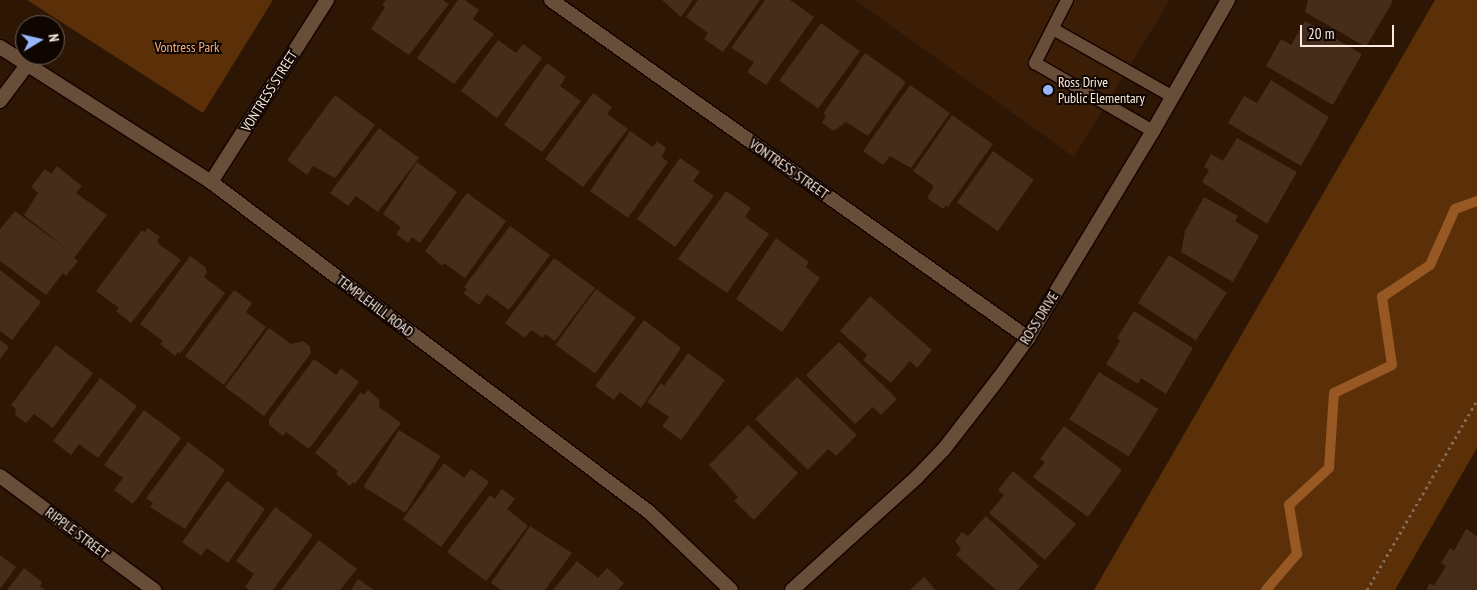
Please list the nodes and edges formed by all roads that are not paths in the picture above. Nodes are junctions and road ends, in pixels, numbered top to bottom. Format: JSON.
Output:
{"nodes":[{"id":1,"x":327,"y":0,"type":"edge"},
{"id":2,"x":551,"y":0,"type":"edge"},
{"id":3,"x":1067,"y":0,"type":"edge"},
{"id":4,"x":1228,"y":0,"type":"edge"},
{"id":5,"x":1053,"y":29,"type":"junction"},
{"id":6,"x":0,"y":47,"type":"edge"},
{"id":7,"x":15,"y":57,"type":"edge"},
{"id":8,"x":27,"y":65,"type":"joint"},
{"id":9,"x":1173,"y":96,"type":"junction"},
{"id":10,"x":0,"y":101,"type":"edge"},
{"id":11,"x":1153,"y":131,"type":"junction"},
{"id":12,"x":211,"y":182,"type":"junction"},
{"id":13,"x":1028,"y":338,"type":"junction"},
{"id":14,"x":0,"y":476,"type":"edge"},
{"id":15,"x":154,"y":590,"type":"edge"},
{"id":16,"x":731,"y":590,"type":"edge"},
{"id":17,"x":792,"y":590,"type":"edge"}],
"edges":[{"from":1,"to":12,"type":"street","name":"VONTRESS STREET"},
{"from":2,"to":13,"type":"street","name":"VONTRESS STREET"},
{"from":3,"to":5,"type":"lane"},
{"from":4,"to":9,"type":"street","name":"ROSS DRIVE"},
{"from":5,"to":9,"type":"lane"},
{"from":5,"to":11,"type":"lane"},
{"from":6,"to":7,"type":"street","name":"TEMPLEHILL ROAD"},
{"from":8,"to":10,"type":"street"},
{"from":8,"to":12,"type":"street","name":"TEMPLEHILL ROAD"},
{"from":9,"to":11,"type":"street","name":"ROSS DRIVE"},
{"from":11,"to":13,"type":"street","name":"ROSS DRIVE"},
{"from":12,"to":16,"type":"street","name":"TEMPLEHILL ROAD"},
{"from":13,"to":17,"type":"street","name":"ROSS DRIVE"},
{"from":14,"to":15,"type":"street","name":"RIPPLE STREET"}]}
